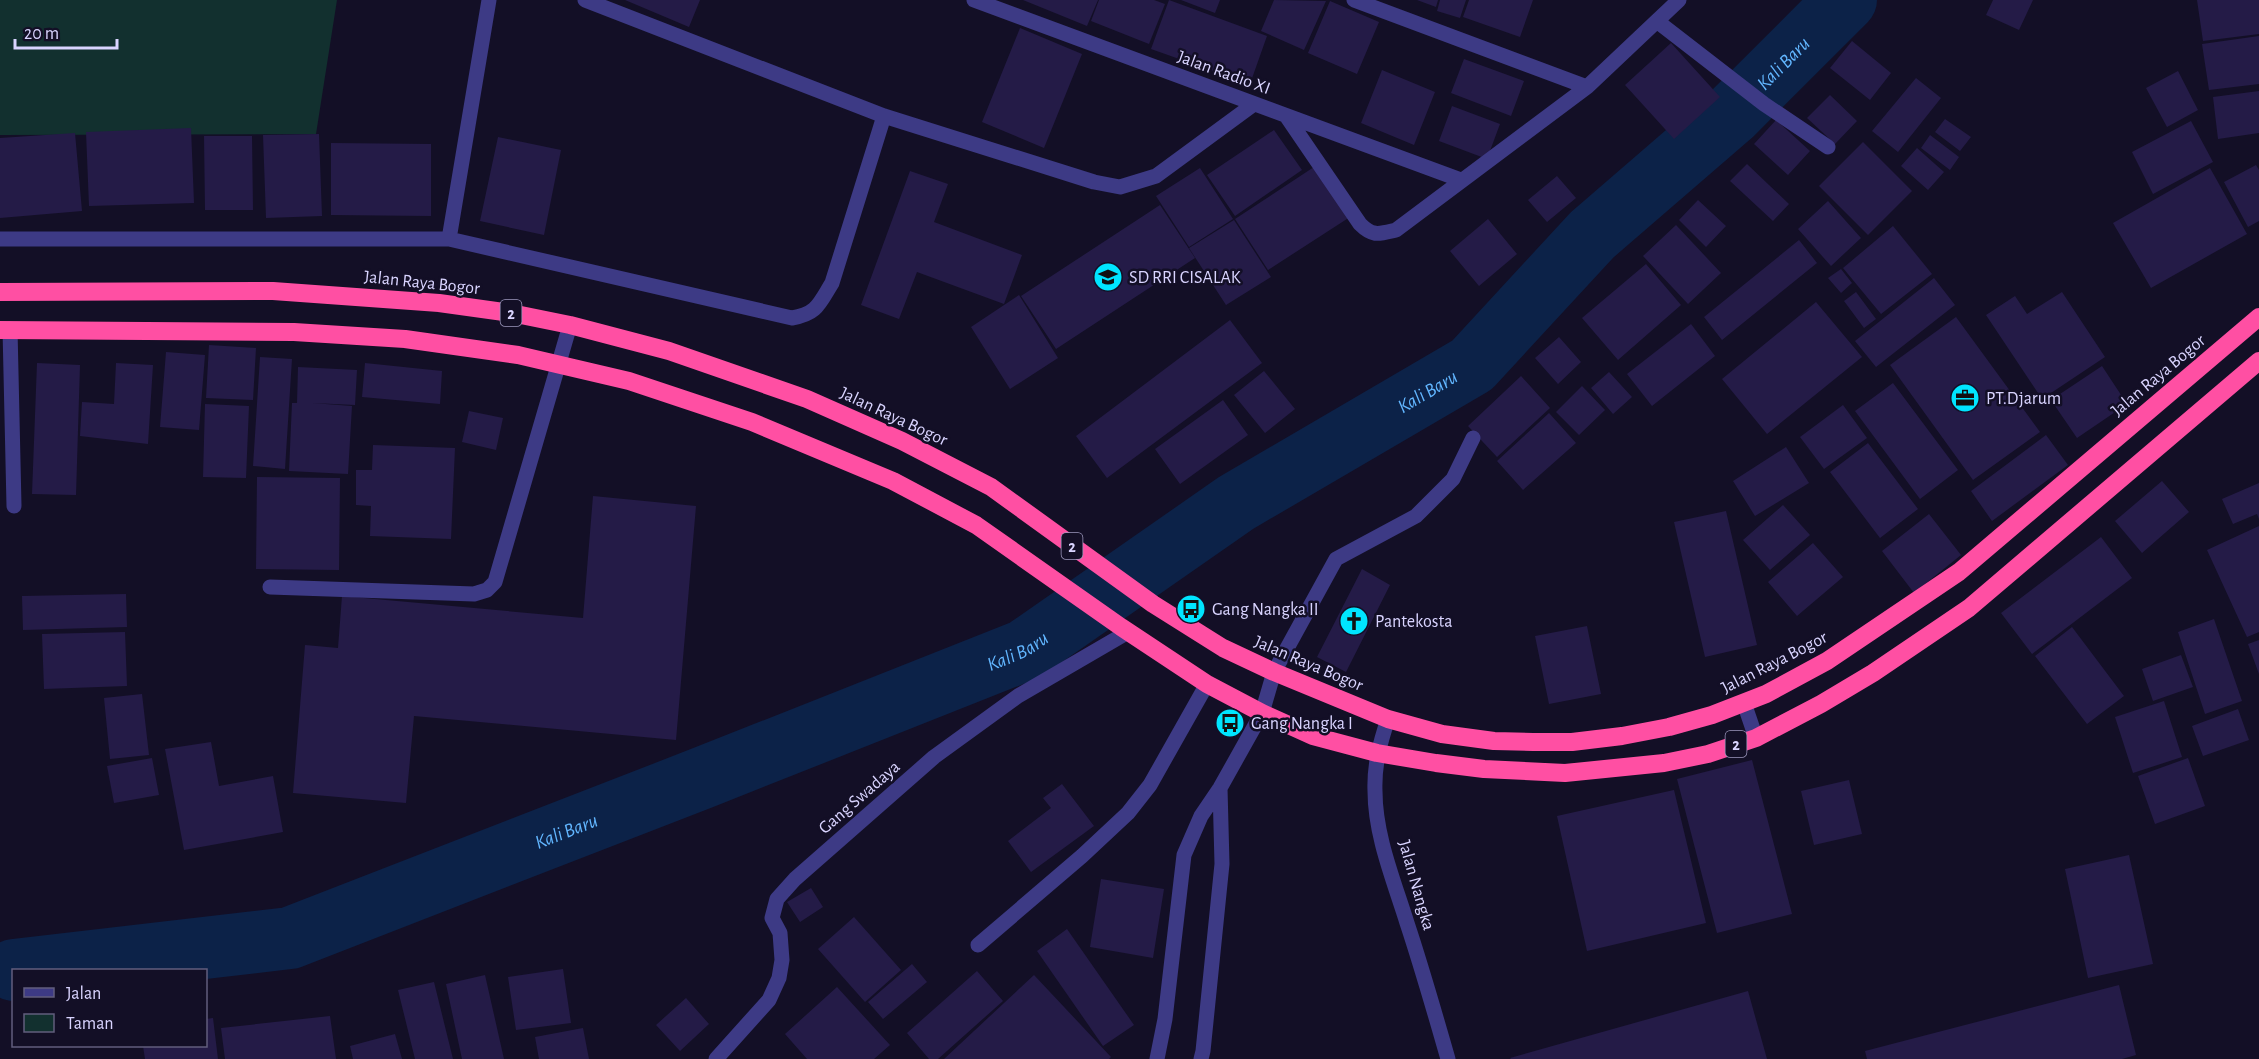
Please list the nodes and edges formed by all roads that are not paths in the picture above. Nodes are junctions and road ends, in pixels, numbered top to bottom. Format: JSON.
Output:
{"nodes":[{"id":1,"x":489,"y":0,"type":"edge"},
{"id":2,"x":585,"y":0,"type":"edge"},
{"id":3,"x":974,"y":0,"type":"edge"},
{"id":4,"x":1354,"y":0,"type":"edge"},
{"id":5,"x":1679,"y":0,"type":"edge"},
{"id":6,"x":1658,"y":22,"type":"junction"},
{"id":7,"x":1587,"y":87,"type":"junction"},
{"id":8,"x":1254,"y":104,"type":"junction"},
{"id":9,"x":884,"y":116,"type":"junction"},
{"id":10,"x":1287,"y":117,"type":"junction"},
{"id":11,"x":1828,"y":147,"type":"dead end"},
{"id":12,"x":1461,"y":180,"type":"junction"},
{"id":13,"x":0,"y":239,"type":"edge"},
{"id":14,"x":449,"y":239,"type":"junction"},
{"id":15,"x":0,"y":292,"type":"edge"},
{"id":16,"x":2259,"y":317,"type":"edge"},
{"id":17,"x":570,"y":325,"type":"junction"},
{"id":18,"x":5,"y":330,"type":"edge"},
{"id":19,"x":2259,"y":361,"type":"edge"},
{"id":20,"x":560,"y":363,"type":"junction"},
{"id":21,"x":1473,"y":438,"type":"dead end"},
{"id":22,"x":14,"y":506,"type":"dead end"},
{"id":23,"x":270,"y":587,"type":"dead end"},
{"id":24,"x":1124,"y":630,"type":"junction"},
{"id":25,"x":1274,"y":672,"type":"junction"},
{"id":26,"x":1207,"y":684,"type":"junction"},
{"id":27,"x":1744,"y":704,"type":"junction"},
{"id":28,"x":1262,"y":713,"type":"junction"},
{"id":29,"x":1388,"y":719,"type":"junction"},
{"id":30,"x":1756,"y":738,"type":"junction"},
{"id":31,"x":1377,"y":753,"type":"junction"},
{"id":32,"x":1220,"y":788,"type":"junction"},
{"id":33,"x":978,"y":945,"type":"dead end"},
{"id":34,"x":716,"y":1059,"type":"edge"},
{"id":35,"x":1157,"y":1059,"type":"edge"},
{"id":36,"x":1201,"y":1059,"type":"edge"},
{"id":37,"x":1448,"y":1059,"type":"edge"}],
"edges":[{"from":1,"to":14,"type":"street"},
{"from":2,"to":9,"type":"street"},
{"from":3,"to":8,"type":"street","name":"Jalan Radio XI"},
{"from":4,"to":7,"type":"street"},
{"from":5,"to":6,"type":"street"},
{"from":6,"to":7,"type":"street"},
{"from":6,"to":11,"type":"street"},
{"from":7,"to":12,"type":"street"},
{"from":8,"to":9,"type":"street"},
{"from":8,"to":10,"type":"street","name":"Jalan Radio XI"},
{"from":9,"to":14,"type":"street"},
{"from":10,"to":12,"type":"street","name":"Jalan Radio XI"},
{"from":10,"to":12,"type":"street"},
{"from":13,"to":14,"type":"street"},
{"from":15,"to":17,"type":"highway","name":"Jalan Raya Bogor","number":"2"},
{"from":16,"to":27,"type":"highway","name":"Jalan Raya Bogor","number":"2"},
{"from":17,"to":20,"type":"street"},
{"from":17,"to":25,"type":"highway","name":"Jalan Raya Bogor","number":"2"},
{"from":18,"to":20,"type":"highway","number":"2"},
{"from":18,"to":22,"type":"street"},
{"from":19,"to":30,"type":"highway","number":"2"},
{"from":20,"to":23,"type":"street"},
{"from":20,"to":24,"type":"highway","number":"2"},
{"from":21,"to":25,"type":"street"},
{"from":24,"to":26,"type":"highway","number":"2"},
{"from":24,"to":34,"type":"street","name":"Gang Swadaya"},
{"from":25,"to":28,"type":"street"},
{"from":25,"to":29,"type":"highway","name":"Jalan Raya Bogor","number":"2"},
{"from":26,"to":28,"type":"highway","number":"2"},
{"from":26,"to":33,"type":"street"},
{"from":27,"to":29,"type":"highway","name":"Jalan Raya Bogor","number":"2"},
{"from":27,"to":30,"type":"street"},
{"from":28,"to":31,"type":"highway","number":"2"},
{"from":28,"to":32,"type":"street"},
{"from":29,"to":31,"type":"street","name":"Jalan Nangka"},
{"from":30,"to":31,"type":"highway","number":"2"},
{"from":31,"to":37,"type":"street","name":"Jalan Nangka"},
{"from":32,"to":35,"type":"street"},
{"from":32,"to":36,"type":"street"}]}
